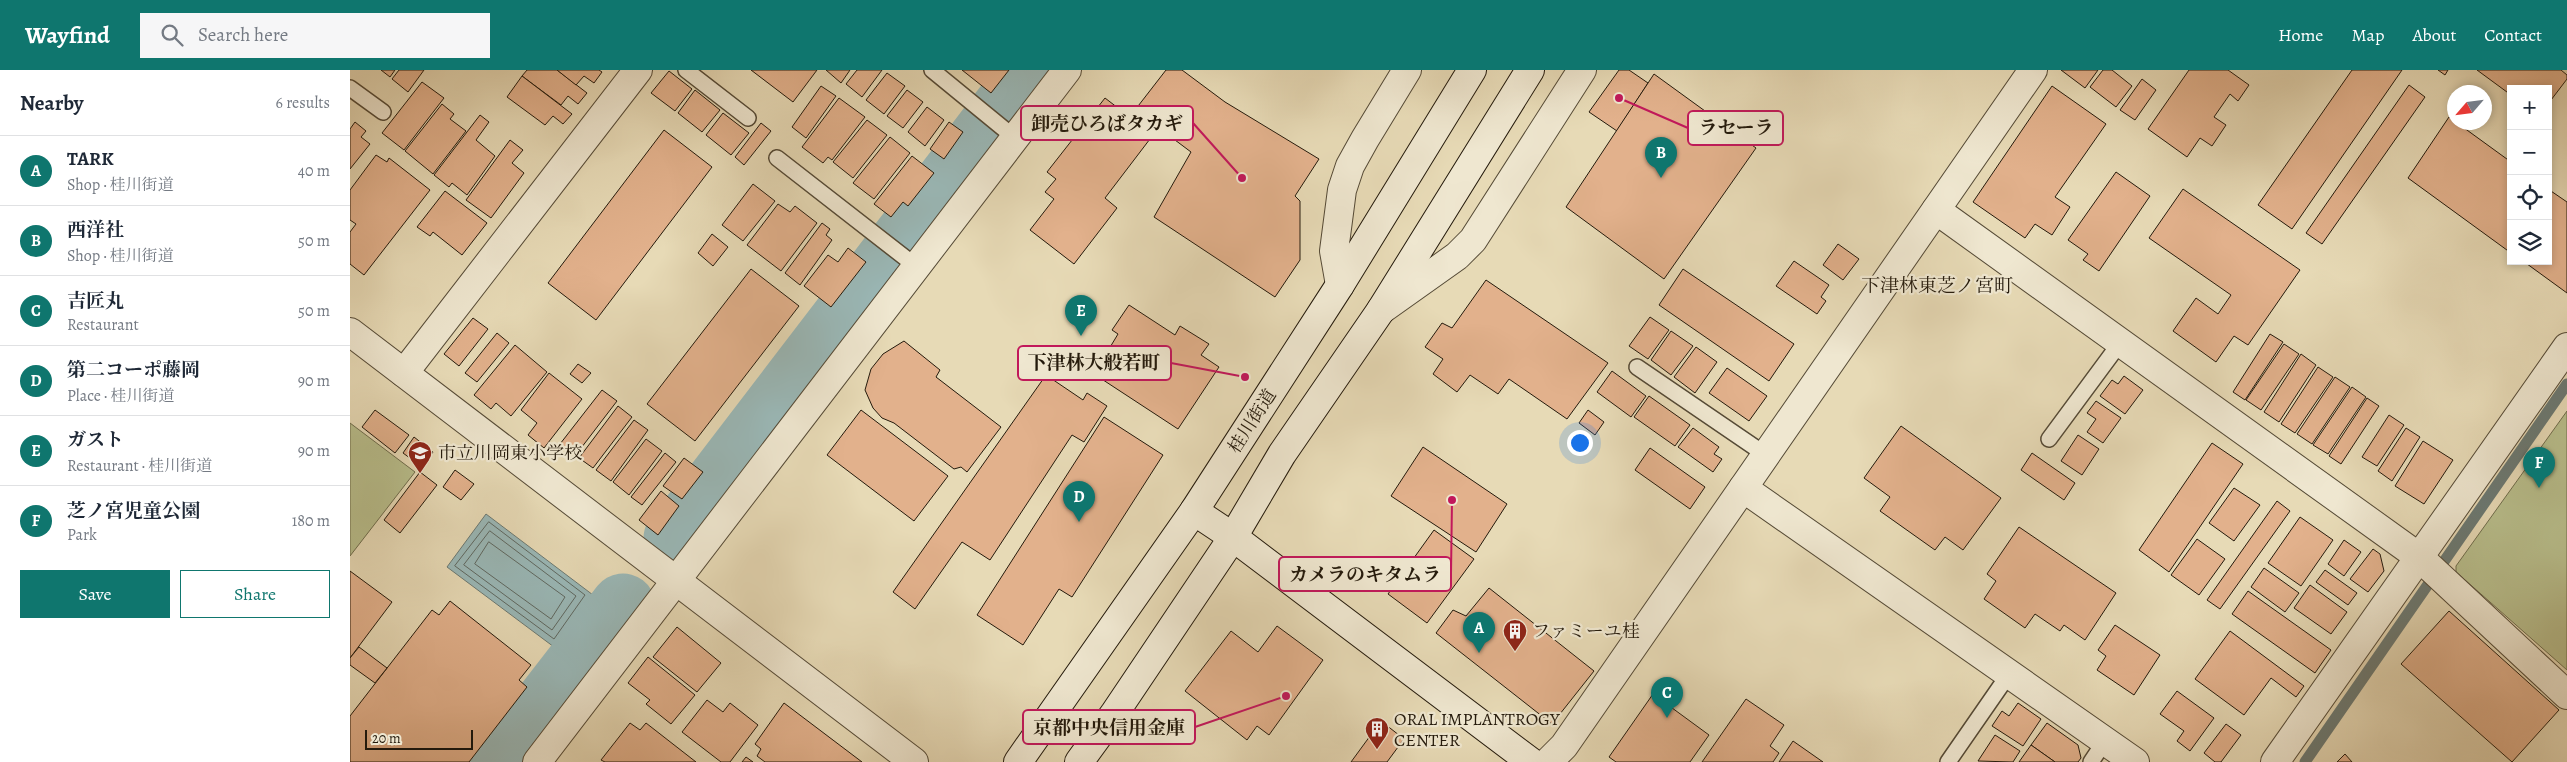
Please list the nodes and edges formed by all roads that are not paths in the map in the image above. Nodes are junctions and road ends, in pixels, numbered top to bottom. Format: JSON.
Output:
{"nodes":[{"id":1,"x":638,"y":70,"type":"edge"},
{"id":2,"x":686,"y":70,"type":"edge"},
{"id":3,"x":932,"y":70,"type":"edge"},
{"id":4,"x":1067,"y":70,"type":"edge"},
{"id":5,"x":1407,"y":70,"type":"edge"},
{"id":6,"x":1472,"y":70,"type":"edge"},
{"id":7,"x":1530,"y":70,"type":"edge"},
{"id":8,"x":1582,"y":70,"type":"edge"},
{"id":9,"x":2034,"y":70,"type":"edge"},
{"id":10,"x":350,"y":88,"type":"edge"},
{"id":11,"x":384,"y":112,"type":"dead end"},
{"id":12,"x":748,"y":118,"type":"dead end"},
{"id":13,"x":1015,"y":138,"type":"junction"},
{"id":14,"x":776,"y":158,"type":"dead end"},
{"id":15,"x":1936,"y":210,"type":"junction"},
{"id":16,"x":917,"y":267,"type":"junction"},
{"id":17,"x":1340,"y":284,"type":"junction"},
{"id":18,"x":1381,"y":310,"type":"junction"},
{"id":19,"x":350,"y":332,"type":"edge"},
{"id":20,"x":2120,"y":343,"type":"junction"},
{"id":21,"x":2567,"y":347,"type":"edge"},
{"id":22,"x":1637,"y":367,"type":"dead end"},
{"id":23,"x":404,"y":373,"type":"junction"},
{"id":24,"x":2049,"y":439,"type":"dead end"},
{"id":25,"x":1766,"y":455,"type":"junction"},
{"id":26,"x":1743,"y":488,"type":"junction"},
{"id":27,"x":1194,"y":511,"type":"junction"},
{"id":28,"x":1233,"y":537,"type":"junction"},
{"id":29,"x":2419,"y":557,"type":"junction"},
{"id":30,"x":677,"y":581,"type":"junction"},
{"id":31,"x":2009,"y":674,"type":"junction"},
{"id":32,"x":2567,"y":695,"type":"edge"},
{"id":33,"x":2098,"y":751,"type":"edge"},
{"id":34,"x":537,"y":762,"type":"edge"},
{"id":35,"x":914,"y":762,"type":"edge"},
{"id":36,"x":1018,"y":762,"type":"edge"},
{"id":37,"x":1079,"y":762,"type":"edge"},
{"id":38,"x":1531,"y":762,"type":"edge"},
{"id":39,"x":1548,"y":762,"type":"edge"},
{"id":40,"x":1948,"y":762,"type":"edge"},
{"id":41,"x":2135,"y":762,"type":"edge"},
{"id":42,"x":2275,"y":762,"type":"edge"}],
"edges":[{"from":1,"to":23,"type":"street"},
{"from":2,"to":12,"type":"lane"},
{"from":3,"to":13,"type":"lane"},
{"from":4,"to":13,"type":"street"},
{"from":5,"to":17,"type":"street"},
{"from":6,"to":17,"type":"street","name":"桂川街道"},
{"from":7,"to":18,"type":"street"},
{"from":8,"to":18,"type":"street"},
{"from":9,"to":15,"type":"street"},
{"from":10,"to":11,"type":"lane"},
{"from":13,"to":16,"type":"street"},
{"from":14,"to":16,"type":"lane"},
{"from":15,"to":20,"type":"street"},
{"from":15,"to":25,"type":"street"},
{"from":16,"to":30,"type":"street"},
{"from":17,"to":27,"type":"street","name":"桂川街道"},
{"from":18,"to":28,"type":"street"},
{"from":19,"to":23,"type":"street"},
{"from":20,"to":24,"type":"lane"},
{"from":20,"to":29,"type":"street"},
{"from":21,"to":29,"type":"street"},
{"from":22,"to":25,"type":"lane"},
{"from":23,"to":30,"type":"street"},
{"from":25,"to":26,"type":"street"},
{"from":26,"to":31,"type":"street"},
{"from":26,"to":39,"type":"street"},
{"from":27,"to":28,"type":"street"},
{"from":27,"to":36,"type":"street","name":"桂川街道"},
{"from":28,"to":37,"type":"street"},
{"from":28,"to":38,"type":"street"},
{"from":29,"to":32,"type":"street"},
{"from":29,"to":42,"type":"street"},
{"from":30,"to":34,"type":"street"},
{"from":30,"to":35,"type":"street"},
{"from":31,"to":33,"type":"street"},
{"from":31,"to":40,"type":"lane"},
{"from":33,"to":41,"type":"street"}]}
